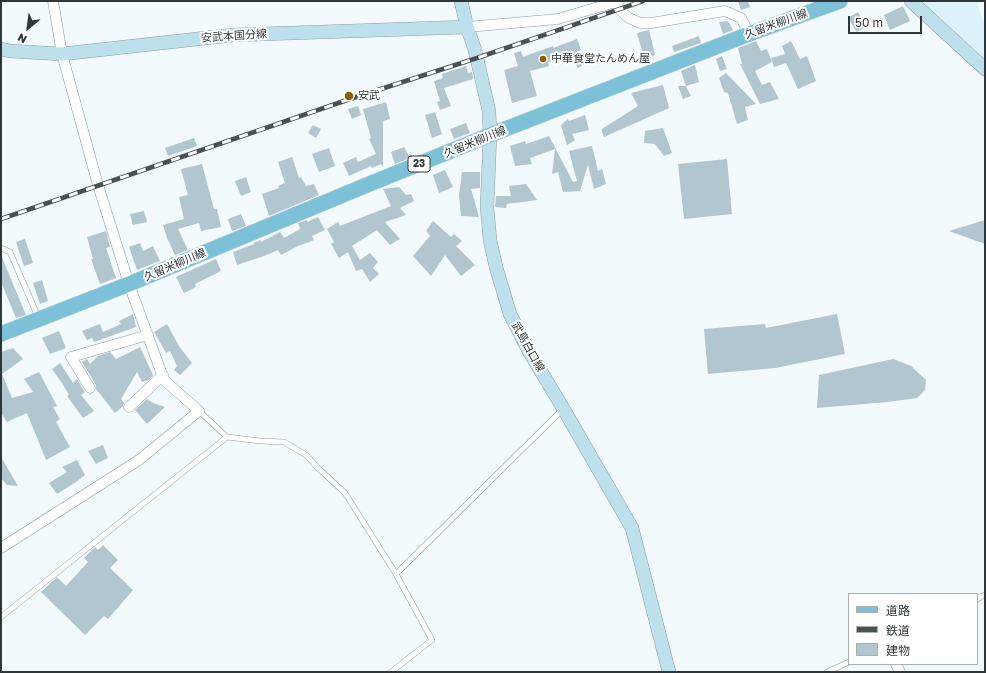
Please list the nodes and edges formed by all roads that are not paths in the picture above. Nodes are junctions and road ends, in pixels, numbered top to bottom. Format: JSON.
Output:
{"nodes":[{"id":1,"x":53,"y":1,"type":"edge"},
{"id":2,"x":461,"y":1,"type":"edge"},
{"id":3,"x":840,"y":1,"type":"edge"},
{"id":4,"x":911,"y":1,"type":"edge"},
{"id":5,"x":617,"y":2,"type":"edge"},
{"id":6,"x":467,"y":27,"type":"junction"},
{"id":7,"x":749,"y":34,"type":"junction"},
{"id":8,"x":1,"y":49,"type":"edge"},
{"id":9,"x":62,"y":54,"type":"junction"},
{"id":10,"x":985,"y":69,"type":"edge"},
{"id":11,"x":490,"y":135,"type":"junction"},
{"id":12,"x":1,"y":248,"type":"edge"},
{"id":13,"x":129,"y":284,"type":"junction"},
{"id":14,"x":39,"y":320,"type":"junction"},
{"id":15,"x":1,"y":334,"type":"edge"},
{"id":16,"x":148,"y":335,"type":"junction"},
{"id":17,"x":163,"y":375,"type":"junction"},
{"id":18,"x":90,"y":388,"type":"dead end"},
{"id":19,"x":129,"y":407,"type":"dead end"},
{"id":20,"x":563,"y":408,"type":"junction"},
{"id":21,"x":199,"y":411,"type":"junction"},
{"id":22,"x":227,"y":437,"type":"junction"},
{"id":23,"x":1,"y":548,"type":"edge"},
{"id":24,"x":396,"y":574,"type":"junction"},
{"id":25,"x":1,"y":617,"type":"edge"},
{"id":26,"x":848,"y":662,"type":"edge"},
{"id":27,"x":391,"y":672,"type":"edge"},
{"id":28,"x":669,"y":672,"type":"edge"},
{"id":29,"x":827,"y":672,"type":"edge"}],
"edges":[{"from":1,"to":9,"type":"street"},
{"from":2,"to":6,"type":"main road","name":"武島白口線"},
{"from":3,"to":7,"type":"main road","name":"久留米柳川線","number":"23"},
{"from":4,"to":10,"type":"main road"},
{"from":5,"to":6,"type":"street"},
{"from":5,"to":7,"type":"street"},
{"from":6,"to":9,"type":"main road","name":"安武本国分線"},
{"from":6,"to":11,"type":"main road","name":"武島白口線"},
{"from":7,"to":11,"type":"main road","name":"久留米柳川線","number":"23"},
{"from":8,"to":9,"type":"main road","name":"安武本国分線"},
{"from":9,"to":13,"type":"street"},
{"from":11,"to":13,"type":"main road","name":"久留米柳川線","number":"23"},
{"from":11,"to":20,"type":"main road","name":"武島白口線"},
{"from":12,"to":14,"type":"lane"},
{"from":13,"to":14,"type":"main road","name":"久留米柳川線","number":"23"},
{"from":13,"to":16,"type":"street"},
{"from":14,"to":15,"type":"main road","name":"久留米柳川線","number":"23"},
{"from":16,"to":17,"type":"street"},
{"from":16,"to":18,"type":"street"},
{"from":17,"to":19,"type":"street"},
{"from":17,"to":21,"type":"street"},
{"from":20,"to":24,"type":"lane"},
{"from":20,"to":28,"type":"main road","name":"武島白口線"},
{"from":21,"to":22,"type":"lane"},
{"from":21,"to":23,"type":"street"},
{"from":22,"to":24,"type":"lane"},
{"from":22,"to":25,"type":"lane"},
{"from":24,"to":27,"type":"lane"},
{"from":26,"to":29,"type":"lane"}]}
